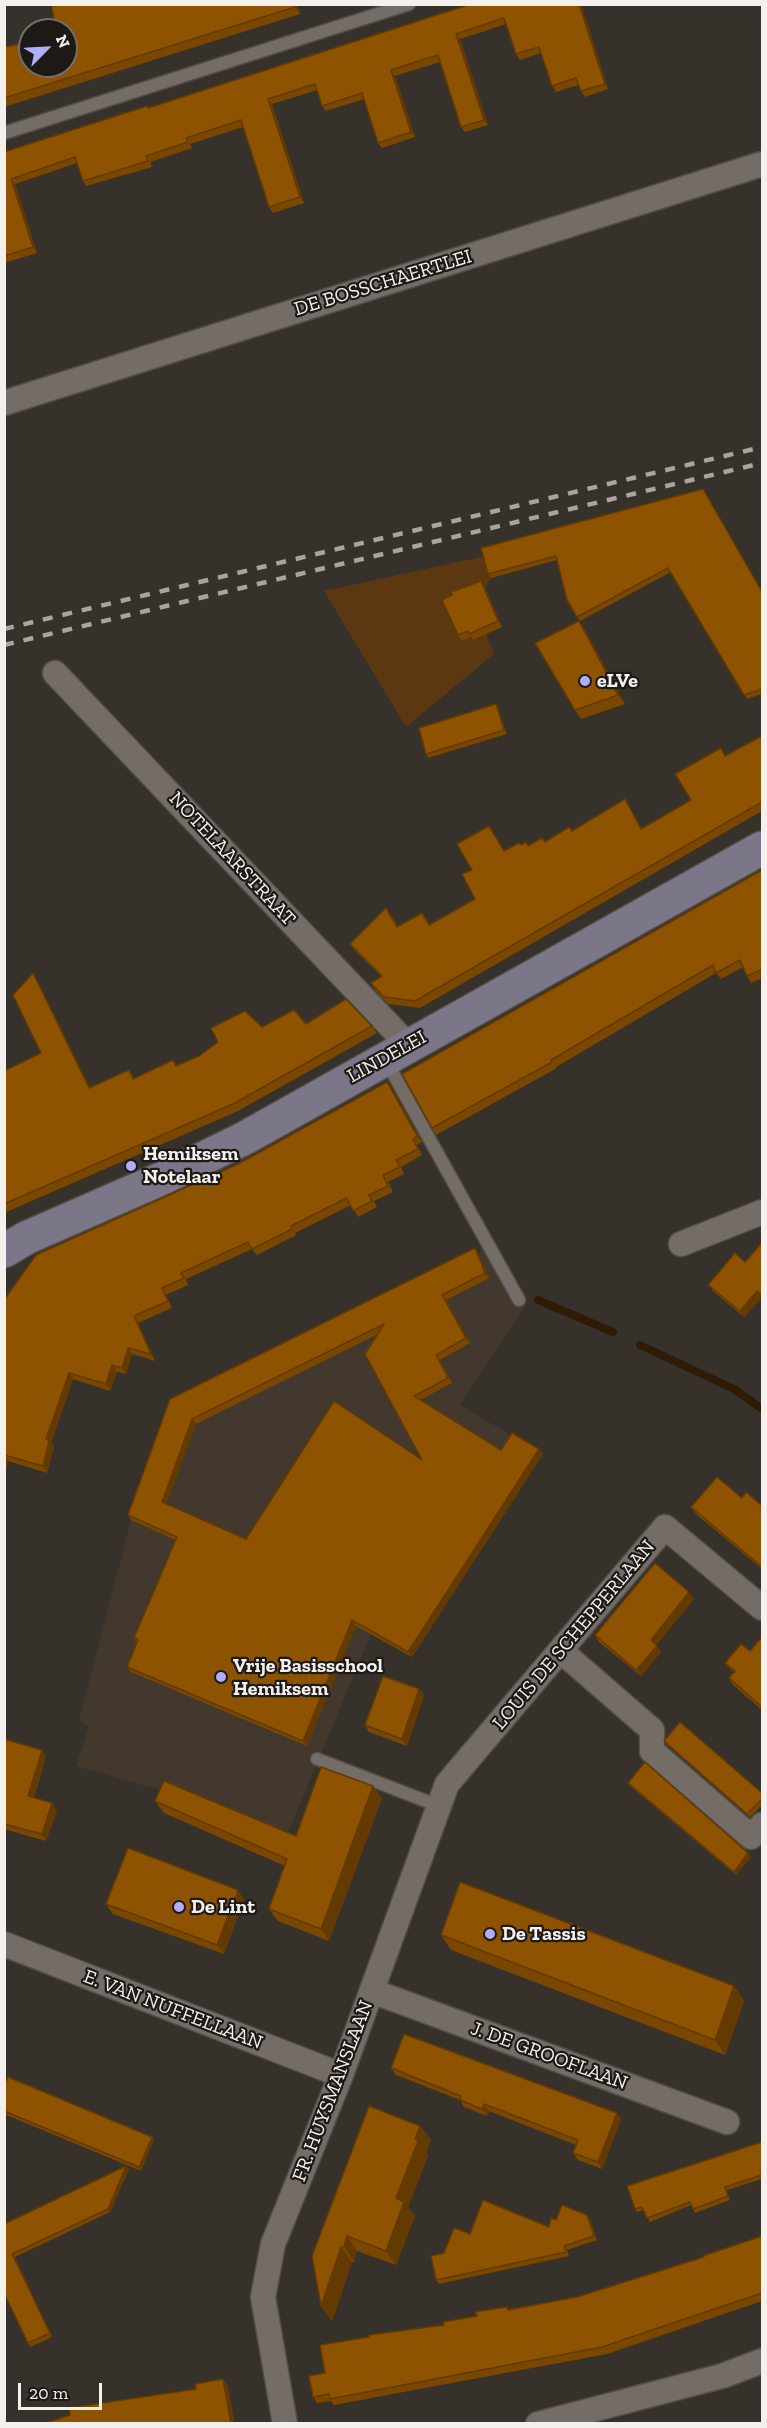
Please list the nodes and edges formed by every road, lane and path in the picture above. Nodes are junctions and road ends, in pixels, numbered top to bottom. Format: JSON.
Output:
{"nodes":[{"id":1,"x":409,"y":4,"type":"edge"},
{"id":2,"x":4,"y":133,"type":"edge"},
{"id":3,"x":762,"y":164,"type":"edge"},
{"id":4,"x":4,"y":403,"type":"edge"},
{"id":5,"x":55,"y":673,"type":"dead end"},
{"id":6,"x":762,"y":848,"type":"edge"},
{"id":7,"x":397,"y":1052,"type":"junction"},
{"id":8,"x":762,"y":1212,"type":"edge"},
{"id":9,"x":681,"y":1244,"type":"dead end"},
{"id":10,"x":4,"y":1251,"type":"edge"},
{"id":11,"x":519,"y":1300,"type":"dead end"},
{"id":12,"x":762,"y":1608,"type":"edge"},
{"id":13,"x":561,"y":1651,"type":"junction"},
{"id":14,"x":317,"y":1759,"type":"dead end"},
{"id":15,"x":443,"y":1795,"type":"junction"},
{"id":16,"x":762,"y":1825,"type":"edge"},
{"id":17,"x":4,"y":1944,"type":"edge"},
{"id":18,"x":372,"y":1990,"type":"junction"},
{"id":19,"x":341,"y":2075,"type":"junction"},
{"id":20,"x":727,"y":2122,"type":"dead end"},
{"id":21,"x":762,"y":2361,"type":"edge"},
{"id":22,"x":283,"y":2414,"type":"edge"},
{"id":23,"x":538,"y":2424,"type":"edge"}],
"edges":[{"from":1,"to":2,"type":"lane"},
{"from":3,"to":4,"type":"street","name":"DE BOSSCHAERTLEI"},
{"from":5,"to":7,"type":"street","name":"NOTELAARSTRAAT"},
{"from":6,"to":7,"type":"street","name":"LINDELEI"},
{"from":7,"to":10,"type":"street","name":"LINDELEI"},
{"from":7,"to":11,"type":"lane"},
{"from":8,"to":9,"type":"street"},
{"from":12,"to":13,"type":"street","name":"LOUIS DE SCHEPPERLAAN"},
{"from":13,"to":15,"type":"street","name":"LOUIS DE SCHEPPERLAAN"},
{"from":13,"to":16,"type":"street"},
{"from":14,"to":15,"type":"lane"},
{"from":15,"to":18,"type":"street","name":"FR. HUYSMANSLAAN"},
{"from":17,"to":19,"type":"street","name":"E. VAN NUFFELLAAN"},
{"from":18,"to":19,"type":"street","name":"FR. HUYSMANSLAAN"},
{"from":18,"to":20,"type":"street","name":"J. DE GROOFLAAN"},
{"from":19,"to":22,"type":"street","name":"FR. HUYSMANSLAAN"},
{"from":21,"to":23,"type":"street"}]}
